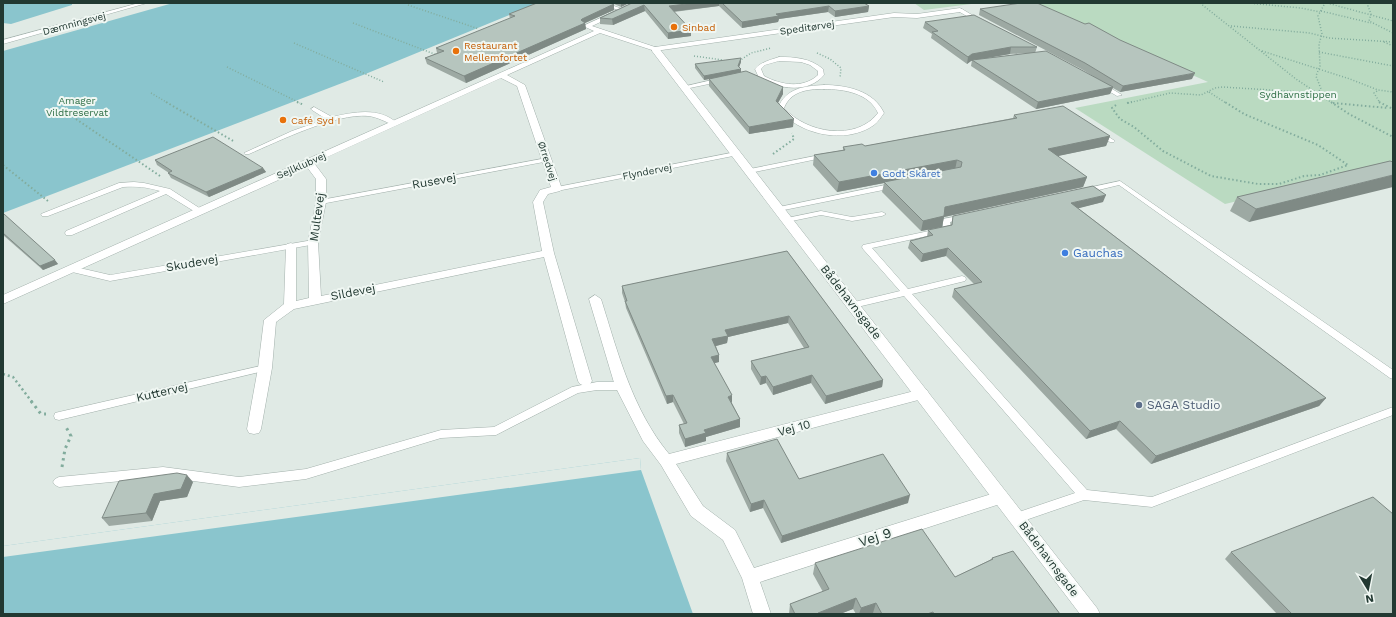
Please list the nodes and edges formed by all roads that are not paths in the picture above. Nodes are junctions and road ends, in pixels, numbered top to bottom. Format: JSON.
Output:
{"nodes":[{"id":1,"x":145,"y":3,"type":"edge"},
{"id":2,"x":601,"y":3,"type":"edge"},
{"id":3,"x":638,"y":3,"type":"edge"},
{"id":4,"x":623,"y":10,"type":"junction"},
{"id":5,"x":960,"y":10,"type":"joint"},
{"id":6,"x":986,"y":24,"type":"edge"},
{"id":7,"x":599,"y":30,"type":"junction"},
{"id":8,"x":3,"y":42,"type":"edge"},
{"id":9,"x":655,"y":49,"type":"junction"},
{"id":10,"x":500,"y":75,"type":"junction"},
{"id":11,"x":728,"y":78,"type":"edge"},
{"id":12,"x":818,"y":79,"type":"junction"},
{"id":13,"x":1094,"y":80,"type":"edge"},
{"id":14,"x":782,"y":85,"type":"junction"},
{"id":15,"x":685,"y":87,"type":"junction"},
{"id":16,"x":831,"y":87,"type":"junction"},
{"id":17,"x":789,"y":95,"type":"junction"},
{"id":18,"x":1119,"y":95,"type":"dead end"},
{"id":19,"x":314,"y":109,"type":"dead end"},
{"id":20,"x":332,"y":120,"type":"junction"},
{"id":21,"x":394,"y":123,"type":"junction"},
{"id":22,"x":1092,"y":128,"type":"edge"},
{"id":23,"x":1112,"y":141,"type":"dead end"},
{"id":24,"x":247,"y":153,"type":"dead end"},
{"id":25,"x":736,"y":154,"type":"junction"},
{"id":26,"x":834,"y":155,"type":"edge"},
{"id":27,"x":547,"y":160,"type":"junction"},
{"id":28,"x":308,"y":162,"type":"junction"},
{"id":29,"x":750,"y":171,"type":"junction"},
{"id":30,"x":901,"y":184,"type":"edge"},
{"id":31,"x":556,"y":189,"type":"junction"},
{"id":32,"x":167,"y":191,"type":"junction"},
{"id":33,"x":1074,"y":193,"type":"edge"},
{"id":34,"x":321,"y":202,"type":"junction"},
{"id":35,"x":779,"y":209,"type":"junction"},
{"id":36,"x":200,"y":211,"type":"junction"},
{"id":37,"x":45,"y":214,"type":"dead end"},
{"id":38,"x":882,"y":214,"type":"dead end"},
{"id":39,"x":976,"y":215,"type":"edge"},
{"id":40,"x":787,"y":220,"type":"junction"},
{"id":41,"x":69,"y":233,"type":"dead end"},
{"id":42,"x":313,"y":242,"type":"junction"},
{"id":43,"x":291,"y":246,"type":"junction"},
{"id":44,"x":548,"y":253,"type":"junction"},
{"id":45,"x":71,"y":270,"type":"junction"},
{"id":46,"x":962,"y":279,"type":"dead end"},
{"id":47,"x":906,"y":293,"type":"junction"},
{"id":48,"x":595,"y":299,"type":"dead end"},
{"id":49,"x":3,"y":300,"type":"edge"},
{"id":50,"x":315,"y":300,"type":"junction"},
{"id":51,"x":853,"y":305,"type":"junction"},
{"id":52,"x":290,"y":306,"type":"junction"},
{"id":53,"x":265,"y":368,"type":"junction"},
{"id":54,"x":1393,"y":375,"type":"edge"},
{"id":55,"x":586,"y":381,"type":"dead end"},
{"id":56,"x":622,"y":386,"type":"junction"},
{"id":57,"x":922,"y":394,"type":"junction"},
{"id":58,"x":1393,"y":411,"type":"edge"},
{"id":59,"x":59,"y":416,"type":"dead end"},
{"id":60,"x":254,"y":429,"type":"dead end"},
{"id":61,"x":666,"y":461,"type":"junction"},
{"id":62,"x":59,"y":482,"type":"dead end"},
{"id":63,"x":1084,"y":495,"type":"junction"},
{"id":64,"x":1001,"y":497,"type":"junction"},
{"id":65,"x":1017,"y":518,"type":"junction"},
{"id":66,"x":750,"y":577,"type":"junction"},
{"id":67,"x":762,"y":614,"type":"edge"},
{"id":68,"x":1091,"y":614,"type":"edge"}],
"edges":[{"from":1,"to":8,"type":"lane","name":"Dæmningsvej"},
{"from":2,"to":4,"type":"lane"},
{"from":3,"to":4,"type":"street"},
{"from":4,"to":7,"type":"street"},
{"from":5,"to":6,"type":"lane"},
{"from":5,"to":9,"type":"street","name":"Speditørvej"},
{"from":7,"to":9,"type":"street"},
{"from":7,"to":10,"type":"street","name":"Sejlklubvej"},
{"from":9,"to":15,"type":"street","name":"Bådehavnsgade"},
{"from":10,"to":21,"type":"street","name":"Sejlklubvej"},
{"from":10,"to":27,"type":"street","name":"Ørredvej"},
{"from":11,"to":15,"type":"lane"},
{"from":12,"to":14,"type":"lane"},
{"from":12,"to":14,"type":"lane"},
{"from":12,"to":16,"type":"lane"},
{"from":13,"to":18,"type":"lane"},
{"from":14,"to":17,"type":"lane"},
{"from":15,"to":25,"type":"street","name":"Bådehavnsgade"},
{"from":16,"to":17,"type":"lane"},
{"from":16,"to":17,"type":"lane"},
{"from":19,"to":20,"type":"lane"},
{"from":20,"to":21,"type":"lane"},
{"from":20,"to":24,"type":"lane"},
{"from":21,"to":28,"type":"street","name":"Sejlklubvej"},
{"from":22,"to":23,"type":"lane"},
{"from":25,"to":29,"type":"street","name":"Bådehavnsgade"},
{"from":25,"to":31,"type":"lane","name":"Flyndervej"},
{"from":26,"to":29,"type":"lane"},
{"from":27,"to":31,"type":"street","name":"Ørredvej"},
{"from":27,"to":34,"type":"lane","name":"Rusevej"},
{"from":28,"to":34,"type":"street","name":"Multevej"},
{"from":28,"to":36,"type":"street","name":"Sejlklubvej"},
{"from":29,"to":35,"type":"street","name":"Bådehavnsgade"},
{"from":30,"to":35,"type":"lane"},
{"from":31,"to":44,"type":"street","name":"Ørredvej"},
{"from":32,"to":36,"type":"lane"},
{"from":32,"to":37,"type":"lane"},
{"from":32,"to":41,"type":"lane"},
{"from":33,"to":54,"type":"lane"},
{"from":34,"to":42,"type":"street","name":"Multevej"},
{"from":35,"to":40,"type":"street","name":"Bådehavnsgade"},
{"from":36,"to":45,"type":"street","name":"Sejlklubvej"},
{"from":38,"to":40,"type":"lane"},
{"from":39,"to":47,"type":"lane"},
{"from":40,"to":51,"type":"street","name":"Bådehavnsgade"},
{"from":42,"to":43,"type":"lane","name":"Skudevej"},
{"from":42,"to":50,"type":"street","name":"Multevej"},
{"from":43,"to":45,"type":"lane","name":"Skudevej"},
{"from":43,"to":52,"type":"street"},
{"from":44,"to":50,"type":"street","name":"Sildevej"},
{"from":44,"to":55,"type":"street","name":"Ørredvej"},
{"from":45,"to":49,"type":"street","name":"Sejlklubvej"},
{"from":46,"to":47,"type":"lane"},
{"from":47,"to":51,"type":"lane"},
{"from":47,"to":63,"type":"lane"},
{"from":48,"to":56,"type":"street"},
{"from":50,"to":52,"type":"street","name":"Sildevej"},
{"from":51,"to":57,"type":"street","name":"Bådehavnsgade"},
{"from":52,"to":53,"type":"street","name":"Sildevej"},
{"from":53,"to":59,"type":"lane","name":"Kuttervej"},
{"from":53,"to":60,"type":"street","name":"Sildevej"},
{"from":56,"to":61,"type":"street"},
{"from":56,"to":62,"type":"lane"},
{"from":57,"to":61,"type":"street","name":"Vej 10"},
{"from":57,"to":64,"type":"street","name":"Bådehavnsgade"},
{"from":58,"to":63,"type":"lane"},
{"from":61,"to":66,"type":"street"},
{"from":63,"to":65,"type":"lane"},
{"from":64,"to":65,"type":"street","name":"Bådehavnsgade"},
{"from":64,"to":66,"type":"street","name":"Vej 9"},
{"from":65,"to":68,"type":"street","name":"Bådehavnsgade"},
{"from":66,"to":67,"type":"street"}]}
